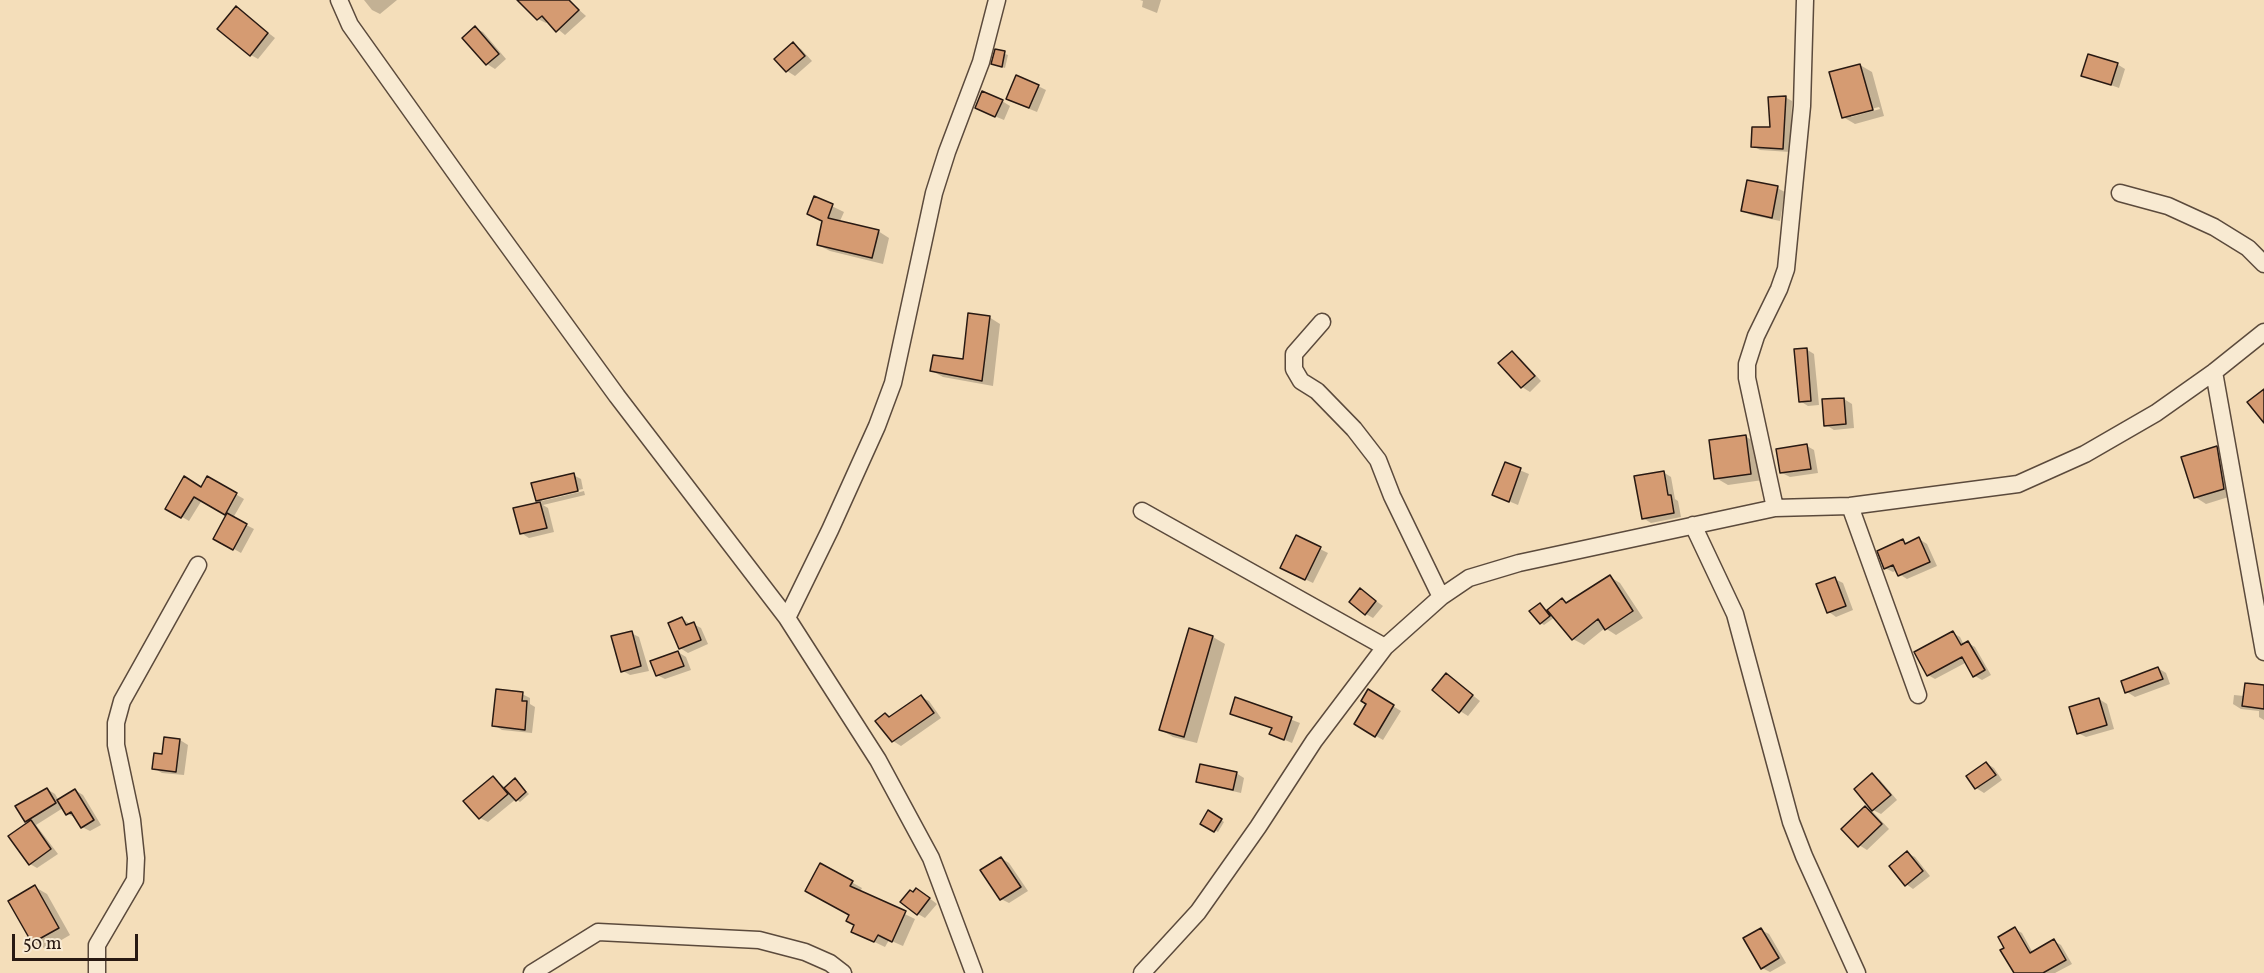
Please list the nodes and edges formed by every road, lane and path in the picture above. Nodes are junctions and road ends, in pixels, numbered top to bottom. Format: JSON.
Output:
{"nodes":[{"id":1,"x":339,"y":0,"type":"edge"},
{"id":2,"x":997,"y":0,"type":"edge"},
{"id":3,"x":1805,"y":0,"type":"edge"},
{"id":4,"x":2120,"y":193,"type":"dead end"},
{"id":5,"x":2264,"y":264,"type":"edge"},
{"id":6,"x":1322,"y":321,"type":"dead end"},
{"id":7,"x":2264,"y":332,"type":"edge"},
{"id":8,"x":2214,"y":372,"type":"junction"},
{"id":9,"x":1850,"y":506,"type":"junction"},
{"id":10,"x":1775,"y":508,"type":"junction"},
{"id":11,"x":1142,"y":511,"type":"dead end"},
{"id":12,"x":1693,"y":525,"type":"junction"},
{"id":13,"x":198,"y":565,"type":"dead end"},
{"id":14,"x":1441,"y":597,"type":"junction"},
{"id":15,"x":787,"y":618,"type":"junction"},
{"id":16,"x":1385,"y":647,"type":"junction"},
{"id":17,"x":2264,"y":652,"type":"edge"},
{"id":18,"x":1918,"y":695,"type":"dead end"},
{"id":19,"x":97,"y":973,"type":"edge"},
{"id":20,"x":532,"y":973,"type":"edge"},
{"id":21,"x":843,"y":973,"type":"edge"},
{"id":22,"x":974,"y":973,"type":"edge"},
{"id":23,"x":1142,"y":973,"type":"edge"},
{"id":24,"x":1857,"y":973,"type":"edge"}],
"edges":[{"from":1,"to":15,"type":"street"},
{"from":2,"to":15,"type":"street"},
{"from":3,"to":10,"type":"street"},
{"from":4,"to":5,"type":"street"},
{"from":6,"to":14,"type":"street"},
{"from":7,"to":8,"type":"street"},
{"from":8,"to":9,"type":"street"},
{"from":8,"to":17,"type":"street"},
{"from":9,"to":10,"type":"street"},
{"from":9,"to":18,"type":"street"},
{"from":10,"to":12,"type":"street"},
{"from":11,"to":16,"type":"street"},
{"from":12,"to":14,"type":"street"},
{"from":12,"to":24,"type":"street"},
{"from":13,"to":19,"type":"street"},
{"from":14,"to":16,"type":"street"},
{"from":15,"to":22,"type":"street"},
{"from":16,"to":23,"type":"street"},
{"from":20,"to":21,"type":"street"}]}
